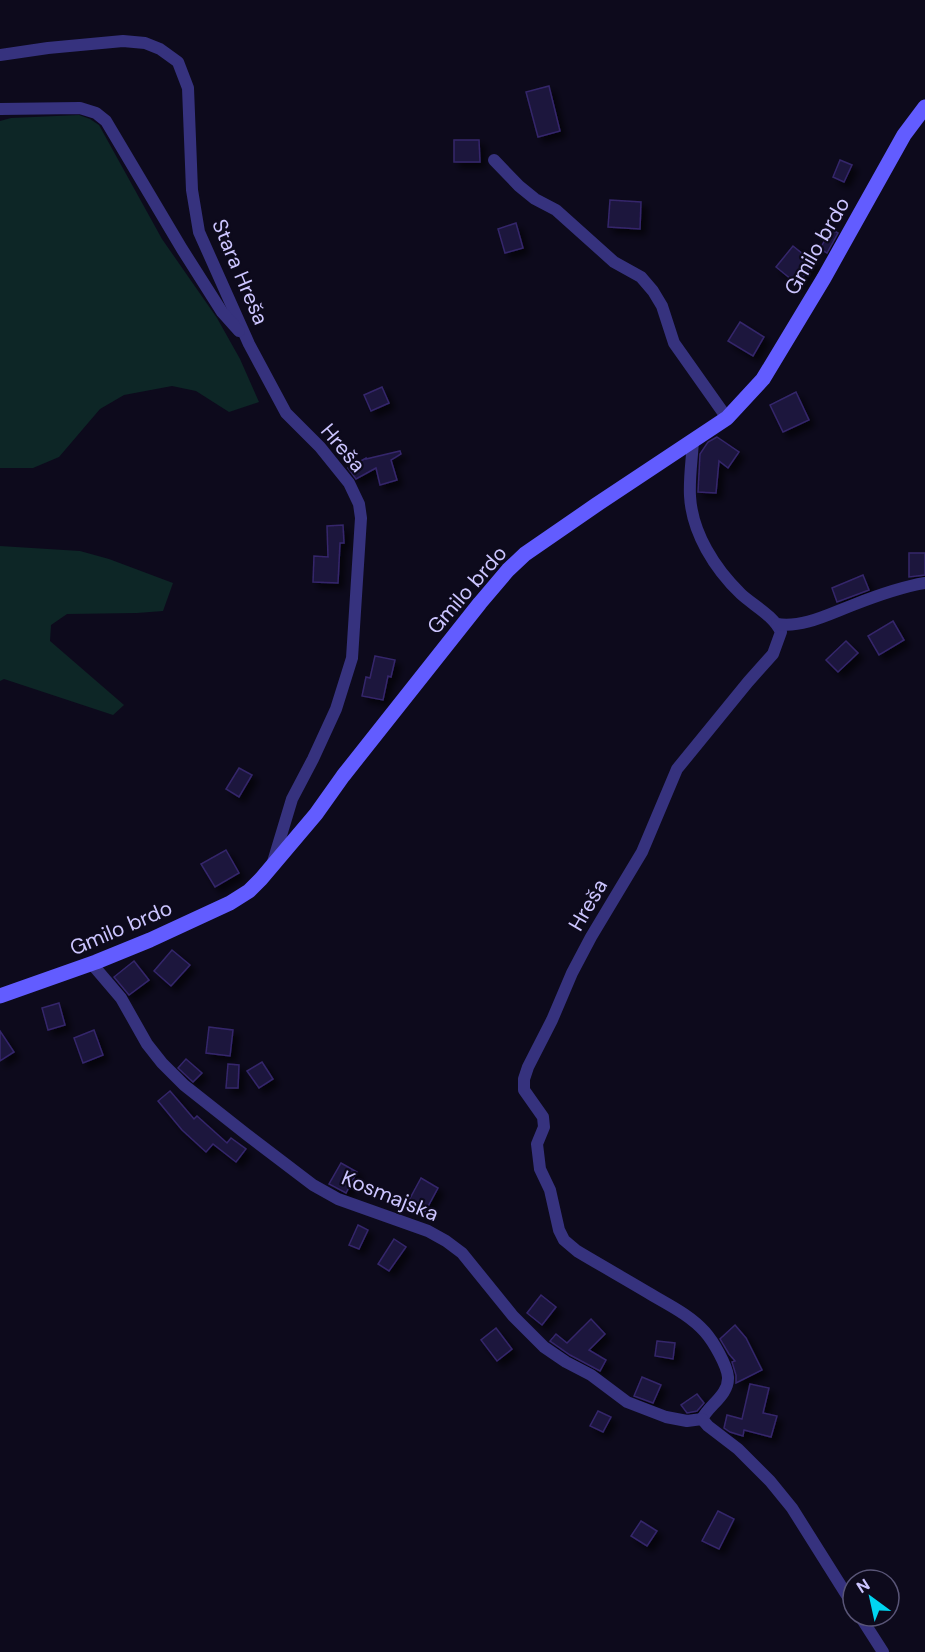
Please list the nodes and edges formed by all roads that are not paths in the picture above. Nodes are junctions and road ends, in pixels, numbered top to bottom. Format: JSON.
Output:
{"nodes":[{"id":1,"x":0,"y":55,"type":"edge"},
{"id":2,"x":925,"y":107,"type":"edge"},
{"id":3,"x":0,"y":109,"type":"edge"},
{"id":4,"x":494,"y":160,"type":"dead end"},
{"id":5,"x":249,"y":344,"type":"junction"},
{"id":6,"x":727,"y":418,"type":"junction"},
{"id":7,"x":693,"y":441,"type":"junction"},
{"id":8,"x":925,"y":583,"type":"edge"},
{"id":9,"x":777,"y":624,"type":"junction"},
{"id":10,"x":272,"y":865,"type":"junction"},
{"id":11,"x":92,"y":964,"type":"junction"},
{"id":12,"x":0,"y":996,"type":"edge"},
{"id":13,"x":702,"y":1419,"type":"junction"},
{"id":14,"x":841,"y":1586,"type":"edge"},
{"id":15,"x":868,"y":1628,"type":"edge"},
{"id":16,"x":883,"y":1652,"type":"edge"}],
"edges":[{"from":1,"to":5,"type":"street","name":"Stara Hreša"},
{"from":2,"to":6,"type":"main road","name":"Gmilo brdo"},
{"from":3,"to":5,"type":"street","name":"Stara Hreša"},
{"from":4,"to":6,"type":"street"},
{"from":5,"to":10,"type":"street","name":"Hreša"},
{"from":6,"to":7,"type":"main road","name":"Gmilo brdo"},
{"from":7,"to":9,"type":"street"},
{"from":7,"to":10,"type":"main road","name":"Gmilo brdo"},
{"from":8,"to":9,"type":"street"},
{"from":9,"to":13,"type":"street","name":"Hreša"},
{"from":10,"to":11,"type":"main road","name":"Gmilo brdo"},
{"from":11,"to":12,"type":"main road","name":"Gmilo brdo"},
{"from":11,"to":13,"type":"street","name":"Kosmajska"},
{"from":13,"to":14,"type":"street"},
{"from":15,"to":16,"type":"street"}]}
